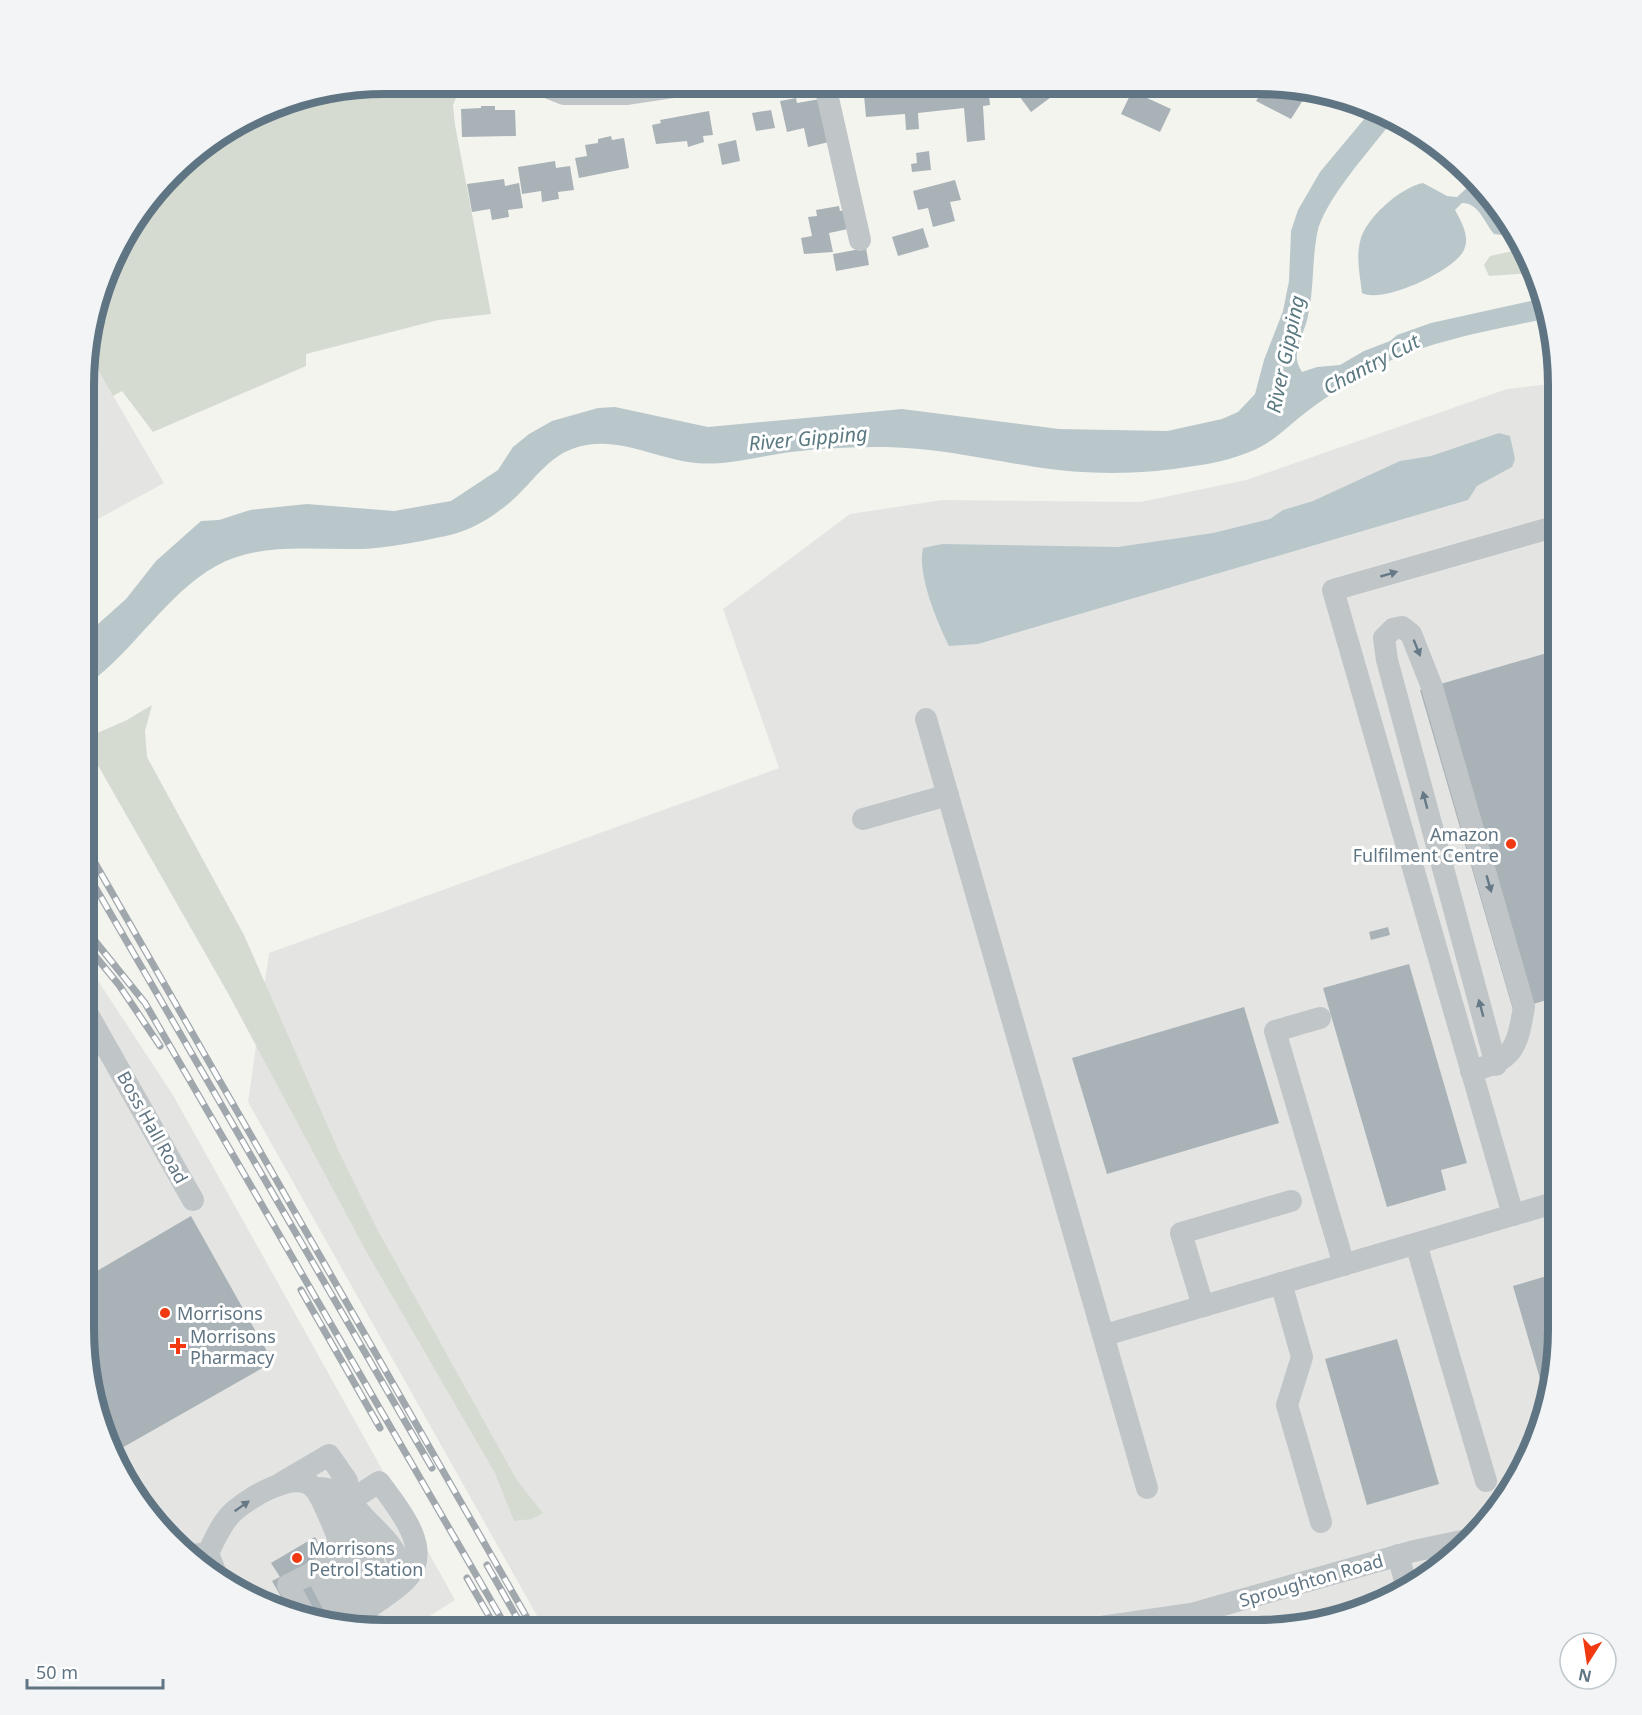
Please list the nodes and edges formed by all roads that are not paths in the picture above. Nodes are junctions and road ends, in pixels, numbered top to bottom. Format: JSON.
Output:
{"nodes":[{"id":1,"x":564,"y":94,"type":"edge"},
{"id":2,"x":626,"y":94,"type":"edge"},
{"id":3,"x":827,"y":94,"type":"edge"},
{"id":4,"x":860,"y":240,"type":"dead end"},
{"id":5,"x":1548,"y":529,"type":"edge"},
{"id":6,"x":926,"y":719,"type":"dead end"},
{"id":7,"x":948,"y":795,"type":"junction"},
{"id":8,"x":863,"y":819,"type":"dead end"},
{"id":9,"x":1320,"y":1018,"type":"dead end"},
{"id":10,"x":94,"y":1029,"type":"edge"},
{"id":11,"x":1496,"y":1065,"type":"junction"},
{"id":12,"x":1471,"y":1071,"type":"junction"},
{"id":13,"x":193,"y":1200,"type":"dead end"},
{"id":14,"x":1291,"y":1201,"type":"dead end"},
{"id":15,"x":1548,"y":1205,"type":"edge"},
{"id":16,"x":1513,"y":1215,"type":"junction"},
{"id":17,"x":1416,"y":1244,"type":"junction"},
{"id":18,"x":1344,"y":1265,"type":"junction"},
{"id":19,"x":1281,"y":1283,"type":"junction"},
{"id":20,"x":1203,"y":1306,"type":"junction"},
{"id":21,"x":1105,"y":1335,"type":"junction"},
{"id":22,"x":1486,"y":1481,"type":"dead end"},
{"id":23,"x":283,"y":1482,"type":"junction"},
{"id":24,"x":314,"y":1488,"type":"junction"},
{"id":25,"x":1147,"y":1488,"type":"dead end"},
{"id":26,"x":357,"y":1513,"type":"junction"},
{"id":27,"x":1321,"y":1522,"type":"dead end"},
{"id":28,"x":1454,"y":1543,"type":"edge"},
{"id":29,"x":198,"y":1552,"type":"edge"},
{"id":30,"x":1398,"y":1555,"type":"junction"},
{"id":31,"x":320,"y":1564,"type":"junction"},
{"id":32,"x":1405,"y":1580,"type":"edge"},
{"id":33,"x":372,"y":1607,"type":"edge"},
{"id":34,"x":301,"y":1608,"type":"edge"},
{"id":35,"x":317,"y":1612,"type":"edge"},
{"id":36,"x":335,"y":1616,"type":"edge"},
{"id":37,"x":1192,"y":1620,"type":"edge"}],
"edges":[{"from":1,"to":2,"type":"street"},
{"from":3,"to":4,"type":"street"},
{"from":12,"to":5,"type":"street","one_way":true},
{"from":6,"to":7,"type":"street"},
{"from":7,"to":8,"type":"street"},
{"from":7,"to":21,"type":"street"},
{"from":9,"to":18,"type":"street"},
{"from":10,"to":13,"type":"street","name":"Boss Hall Road"},
{"from":11,"to":11,"type":"street","one_way":true},
{"from":11,"to":12,"type":"street"},
{"from":12,"to":16,"type":"street"},
{"from":14,"to":20,"type":"street"},
{"from":15,"to":16,"type":"street"},
{"from":16,"to":17,"type":"street"},
{"from":17,"to":18,"type":"street"},
{"from":17,"to":22,"type":"street"},
{"from":18,"to":19,"type":"street"},
{"from":19,"to":20,"type":"street"},
{"from":19,"to":27,"type":"street"},
{"from":20,"to":21,"type":"street"},
{"from":21,"to":25,"type":"street"},
{"from":23,"to":24,"type":"street"},
{"from":23,"to":26,"type":"street"},
{"from":29,"to":23,"type":"street","one_way":true},
{"from":24,"to":26,"type":"street"},
{"from":24,"to":26,"type":"street"},
{"from":24,"to":31,"type":"street"},
{"from":26,"to":33,"type":"street"},
{"from":26,"to":33,"type":"street"},
{"from":28,"to":30,"type":"street","name":"Sproughton Road"},
{"from":30,"to":32,"type":"street"},
{"from":30,"to":37,"type":"street","name":"Sproughton Road"},
{"from":31,"to":33,"type":"street"},
{"from":31,"to":33,"type":"street"},
{"from":31,"to":34,"type":"street"},
{"from":31,"to":35,"type":"street"},
{"from":31,"to":36,"type":"street"}]}
